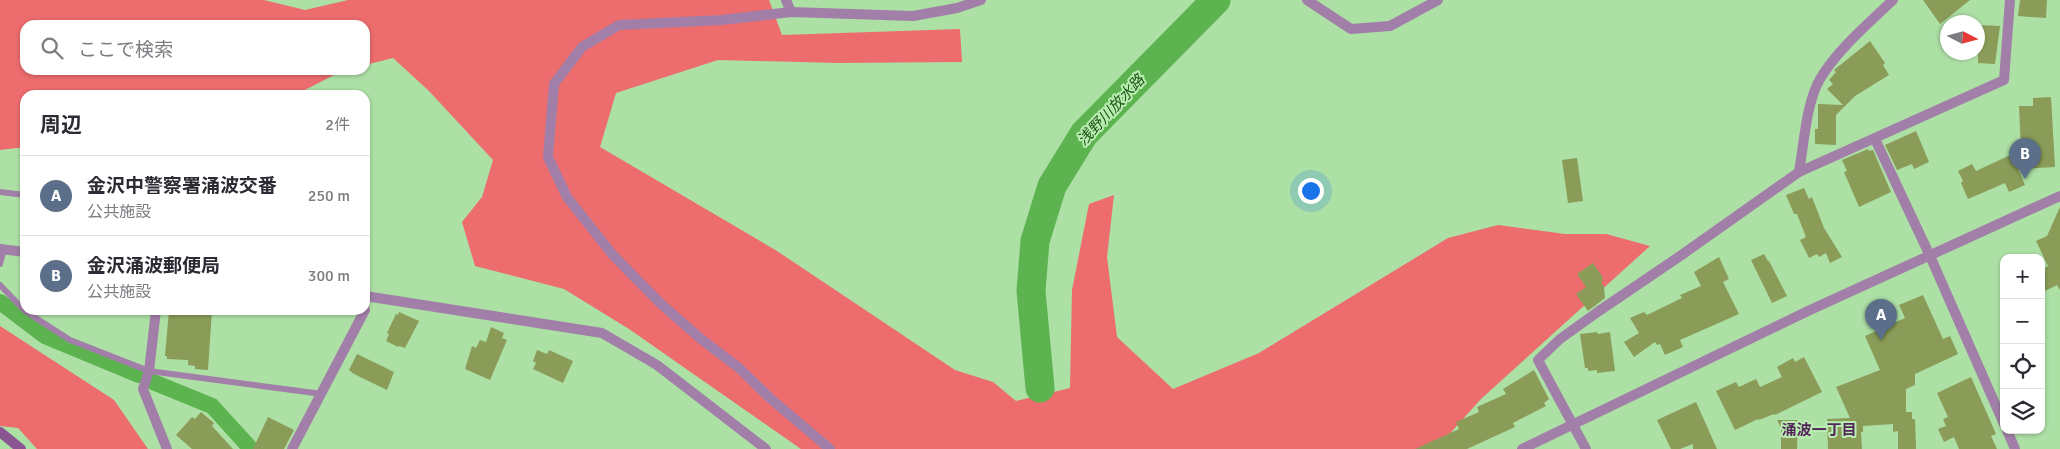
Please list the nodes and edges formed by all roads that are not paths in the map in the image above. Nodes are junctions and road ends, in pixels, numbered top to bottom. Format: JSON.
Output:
{"nodes":[{"id":1,"x":786,"y":0,"type":"edge"},
{"id":2,"x":981,"y":0,"type":"edge"},
{"id":3,"x":1307,"y":0,"type":"edge"},
{"id":4,"x":1438,"y":0,"type":"edge"},
{"id":5,"x":1893,"y":0,"type":"edge"},
{"id":6,"x":2010,"y":0,"type":"edge"},
{"id":7,"x":791,"y":12,"type":"junction"},
{"id":8,"x":1875,"y":139,"type":"junction"},
{"id":9,"x":1799,"y":172,"type":"junction"},
{"id":10,"x":0,"y":192,"type":"edge"},
{"id":11,"x":20,"y":194,"type":"edge"},
{"id":12,"x":2060,"y":196,"type":"edge"},
{"id":13,"x":2,"y":249,"type":"edge"},
{"id":14,"x":20,"y":251,"type":"edge"},
{"id":15,"x":1930,"y":256,"type":"junction"},
{"id":16,"x":0,"y":264,"type":"edge"},
{"id":17,"x":0,"y":285,"type":"edge"},
{"id":18,"x":370,"y":296,"type":"edge"},
{"id":19,"x":20,"y":306,"type":"edge"},
{"id":20,"x":31,"y":315,"type":"edge"},
{"id":21,"x":155,"y":315,"type":"edge"},
{"id":22,"x":362,"y":315,"type":"edge"},
{"id":23,"x":149,"y":371,"type":"junction"},
{"id":24,"x":322,"y":394,"type":"junction"},
{"id":25,"x":2000,"y":415,"type":"edge"},
{"id":26,"x":1572,"y":426,"type":"junction"},
{"id":27,"x":0,"y":432,"type":"edge"},
{"id":28,"x":2009,"y":434,"type":"edge"},
{"id":29,"x":21,"y":449,"type":"edge"},
{"id":30,"x":167,"y":449,"type":"edge"},
{"id":31,"x":292,"y":449,"type":"edge"},
{"id":32,"x":766,"y":449,"type":"edge"},
{"id":33,"x":830,"y":449,"type":"edge"},
{"id":34,"x":1522,"y":449,"type":"edge"},
{"id":35,"x":1586,"y":449,"type":"edge"},
{"id":36,"x":2015,"y":449,"type":"edge"}],
"edges":[{"from":1,"to":7,"type":"street"},
{"from":2,"to":7,"type":"street"},
{"from":3,"to":4,"type":"street"},
{"from":5,"to":9,"type":"street"},
{"from":6,"to":8,"type":"street"},
{"from":7,"to":33,"type":"street"},
{"from":8,"to":9,"type":"street"},
{"from":8,"to":15,"type":"street"},
{"from":9,"to":26,"type":"street"},
{"from":10,"to":11,"type":"lane"},
{"from":12,"to":15,"type":"street"},
{"from":13,"to":14,"type":"street"},
{"from":13,"to":16,"type":"lane"},
{"from":15,"to":25,"type":"street"},
{"from":15,"to":26,"type":"street"},
{"from":17,"to":19,"type":"lane"},
{"from":18,"to":32,"type":"street"},
{"from":20,"to":23,"type":"lane"},
{"from":21,"to":23,"type":"street"},
{"from":22,"to":24,"type":"street"},
{"from":23,"to":24,"type":"lane"},
{"from":23,"to":30,"type":"street"},
{"from":24,"to":31,"type":"street"},
{"from":26,"to":34,"type":"street"},
{"from":26,"to":35,"type":"street"},
{"from":27,"to":29,"type":"main road"},
{"from":28,"to":36,"type":"street"}]}
